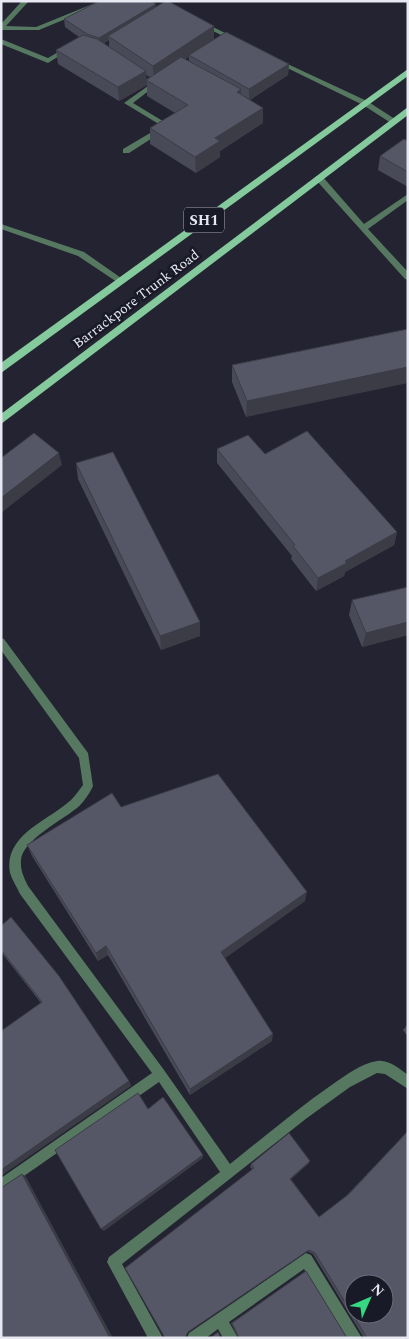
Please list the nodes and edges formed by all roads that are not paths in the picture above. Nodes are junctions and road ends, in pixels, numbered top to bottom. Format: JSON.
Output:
{"nodes":[{"id":1,"x":26,"y":1,"type":"edge"},
{"id":2,"x":106,"y":1,"type":"edge"},
{"id":3,"x":195,"y":20,"type":"edge"},
{"id":4,"x":1,"y":28,"type":"edge"},
{"id":5,"x":227,"y":36,"type":"junction"},
{"id":6,"x":1,"y":41,"type":"edge"},
{"id":7,"x":219,"y":41,"type":"edge"},
{"id":8,"x":77,"y":43,"type":"edge"},
{"id":9,"x":244,"y":44,"type":"edge"},
{"id":10,"x":269,"y":57,"type":"edge"},
{"id":11,"x":408,"y":72,"type":"edge"},
{"id":12,"x":167,"y":76,"type":"edge"},
{"id":13,"x":146,"y":79,"type":"edge"},
{"id":14,"x":154,"y":85,"type":"junction"},
{"id":15,"x":366,"y":103,"type":"junction"},
{"id":16,"x":408,"y":110,"type":"edge"},
{"id":17,"x":394,"y":121,"type":"junction"},
{"id":18,"x":126,"y":151,"type":"dead end"},
{"id":19,"x":319,"y":178,"type":"junction"},
{"id":20,"x":408,"y":196,"type":"edge"},
{"id":21,"x":1,"y":226,"type":"edge"},
{"id":22,"x":364,"y":228,"type":"junction"},
{"id":23,"x":408,"y":277,"type":"edge"},
{"id":24,"x":120,"y":280,"type":"junction"},
{"id":25,"x":1,"y":369,"type":"edge"},
{"id":26,"x":1,"y":420,"type":"edge"},
{"id":27,"x":1,"y":642,"type":"edge"},
{"id":28,"x":160,"y":1074,"type":"junction"},
{"id":29,"x":408,"y":1083,"type":"edge"},
{"id":30,"x":229,"y":1173,"type":"junction"},
{"id":31,"x":1,"y":1186,"type":"edge"},
{"id":32,"x":220,"y":1319,"type":"junction"},
{"id":33,"x":156,"y":1338,"type":"edge"},
{"id":34,"x":194,"y":1338,"type":"edge"},
{"id":35,"x":231,"y":1338,"type":"edge"},
{"id":36,"x":355,"y":1338,"type":"edge"}],
"edges":[{"from":1,"to":4,"type":"street"},
{"from":2,"to":4,"type":"street"},
{"from":3,"to":5,"type":"street"},
{"from":5,"to":7,"type":"street"},
{"from":5,"to":9,"type":"street"},
{"from":6,"to":8,"type":"street"},
{"from":10,"to":15,"type":"street"},
{"from":11,"to":15,"type":"main road","name":"Barrackpore Trunk Road","number":"SH1"},
{"from":12,"to":14,"type":"street"},
{"from":13,"to":14,"type":"street"},
{"from":14,"to":18,"type":"street"},
{"from":15,"to":17,"type":"street"},
{"from":15,"to":24,"type":"main road","name":"Barrackpore Trunk Road","number":"SH1"},
{"from":16,"to":17,"type":"main road","name":"Barrackpore Trunk Road","number":"SH1"},
{"from":17,"to":19,"type":"main road","name":"Barrackpore Trunk Road","number":"SH1"},
{"from":19,"to":22,"type":"street"},
{"from":19,"to":26,"type":"main road","name":"Barrackpore Trunk Road","number":"SH1"},
{"from":20,"to":22,"type":"street"},
{"from":21,"to":24,"type":"street"},
{"from":22,"to":23,"type":"street"},
{"from":24,"to":25,"type":"main road","name":"Barrackpore Trunk Road","number":"SH1"},
{"from":27,"to":28,"type":"street"},
{"from":28,"to":30,"type":"street"},
{"from":28,"to":31,"type":"street"},
{"from":29,"to":30,"type":"street"},
{"from":30,"to":33,"type":"street"},
{"from":32,"to":34,"type":"street"},
{"from":32,"to":35,"type":"street"},
{"from":32,"to":36,"type":"street"}]}
